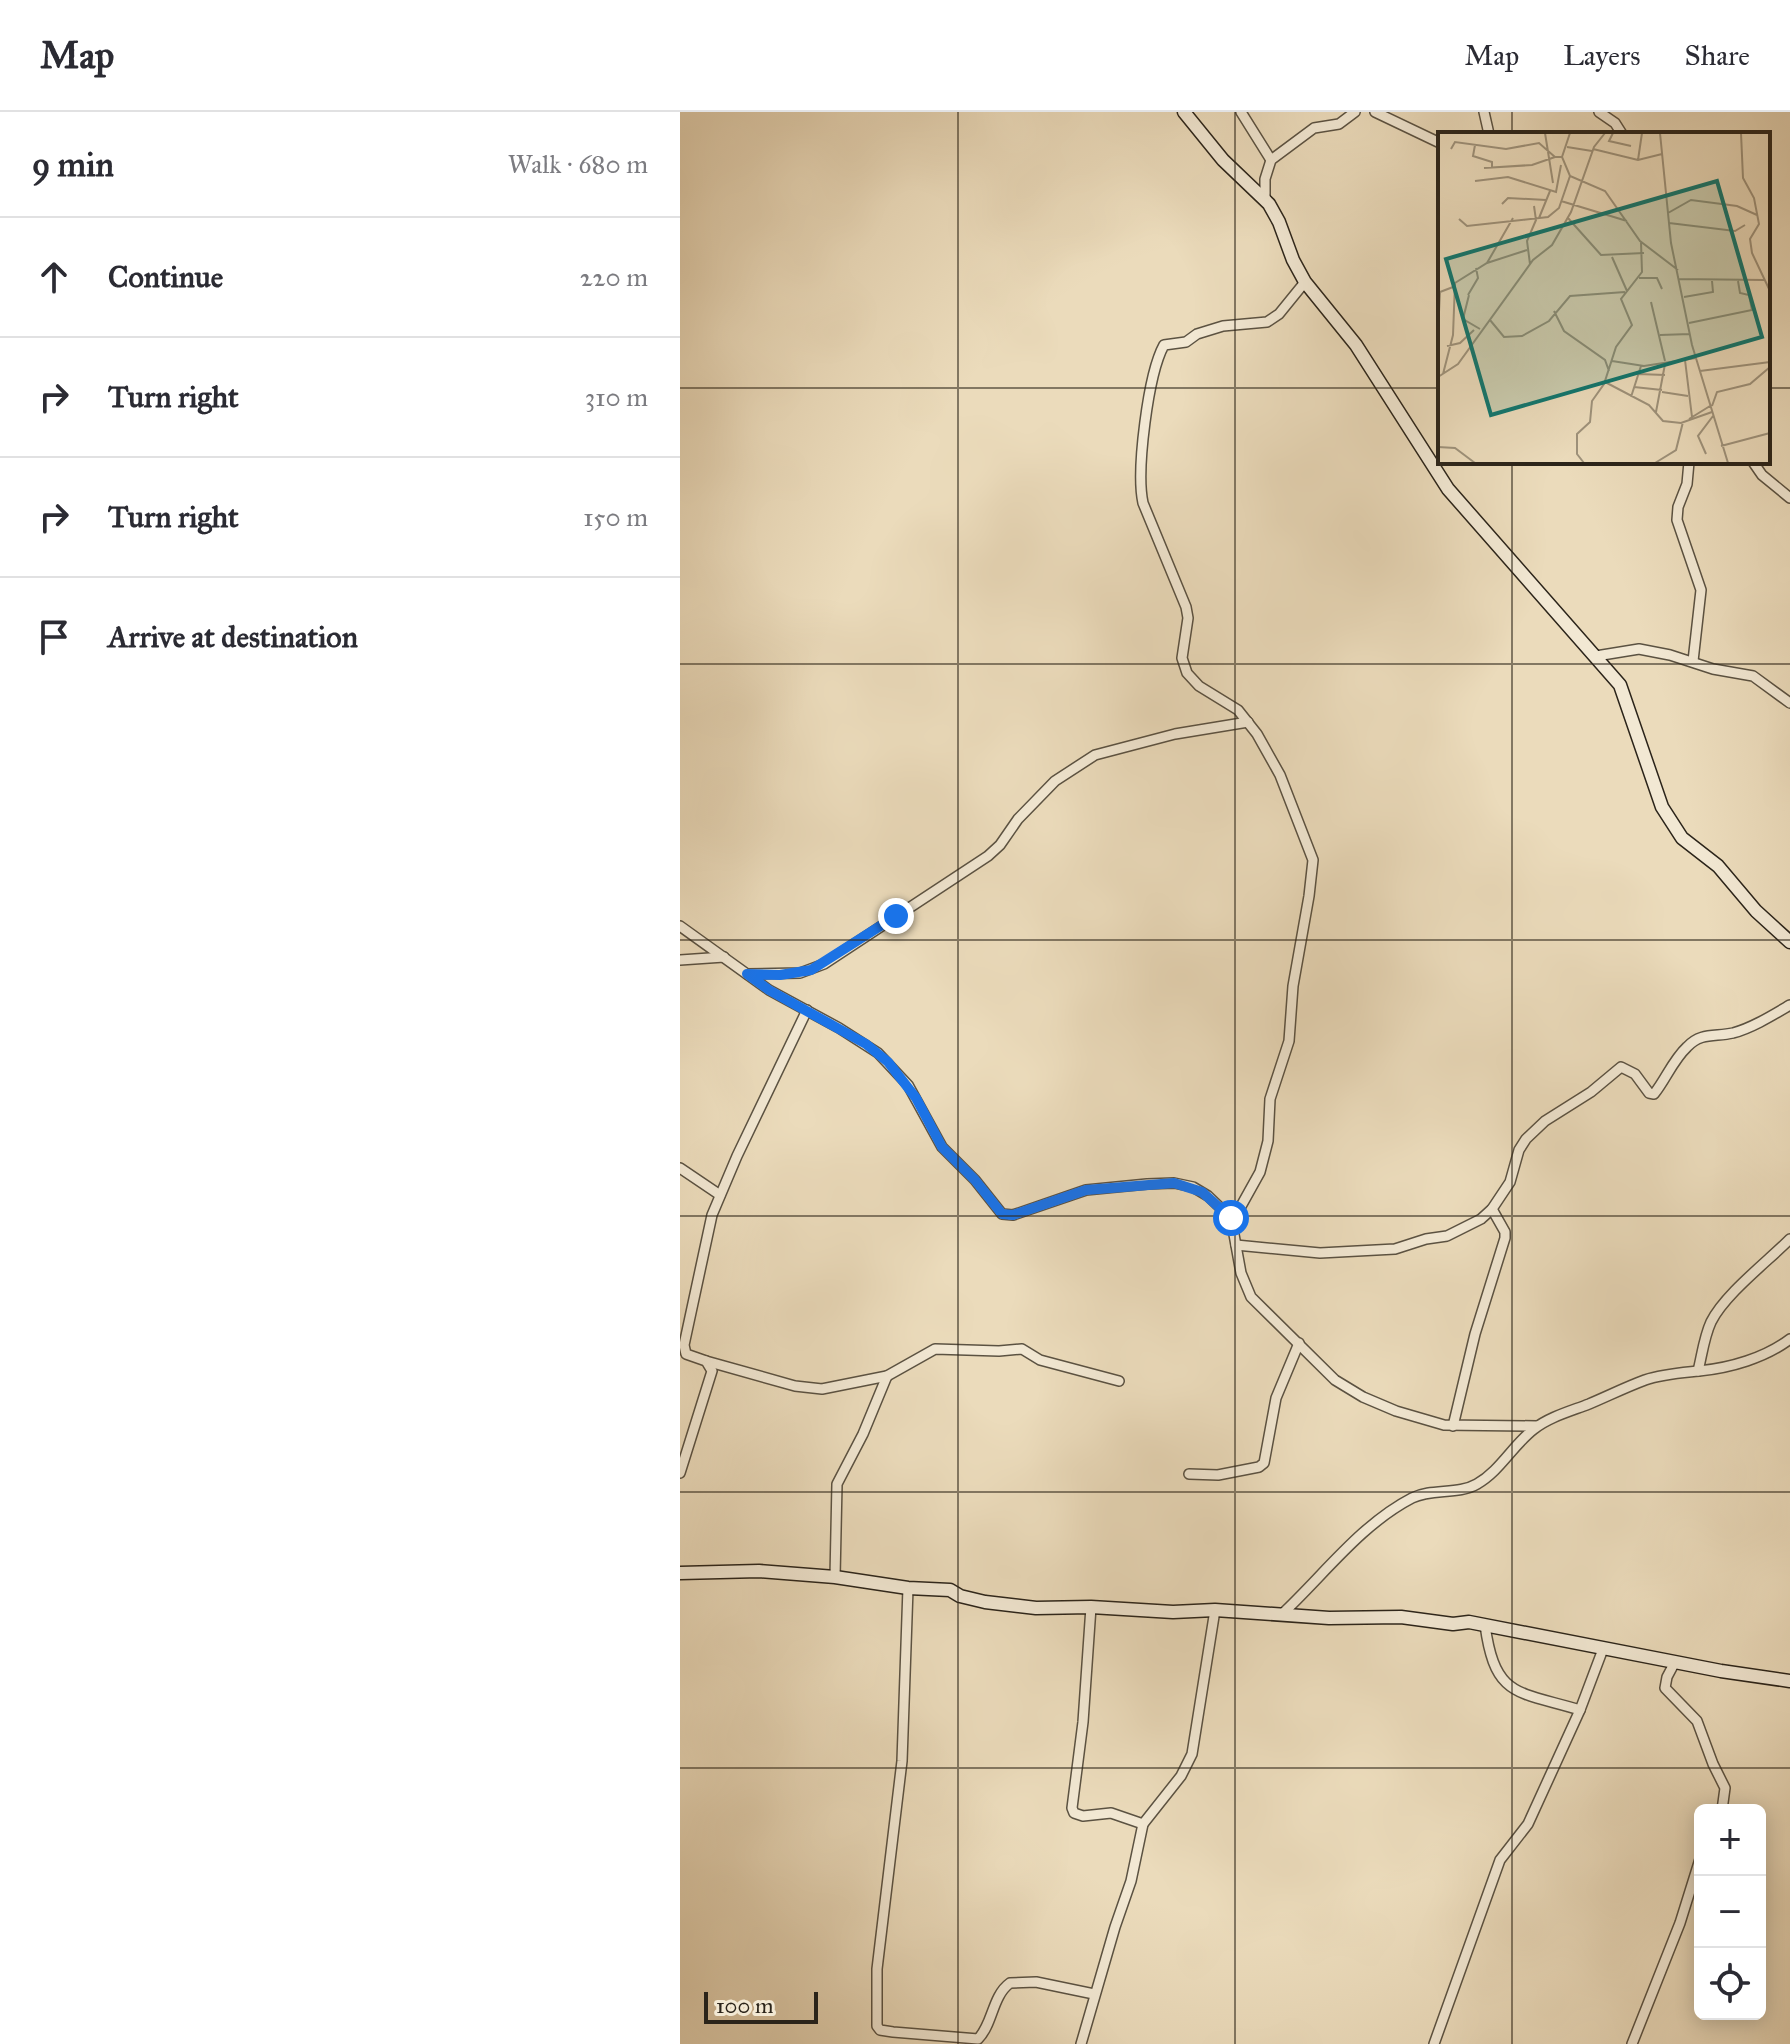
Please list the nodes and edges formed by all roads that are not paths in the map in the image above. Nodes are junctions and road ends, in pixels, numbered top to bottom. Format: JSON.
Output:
{"nodes":[{"id":1,"x":1184,"y":112,"type":"edge"},
{"id":2,"x":1241,"y":112,"type":"edge"},
{"id":3,"x":1355,"y":112,"type":"edge"},
{"id":4,"x":1375,"y":112,"type":"edge"},
{"id":5,"x":1484,"y":112,"type":"edge"},
{"id":6,"x":1599,"y":112,"type":"edge"},
{"id":7,"x":1613,"y":112,"type":"edge"},
{"id":8,"x":1615,"y":123,"type":"junction"},
{"id":9,"x":1489,"y":132,"type":"edge"},
{"id":10,"x":1621,"y":132,"type":"edge"},
{"id":11,"x":1438,"y":142,"type":"edge"},
{"id":12,"x":1271,"y":160,"type":"junction"},
{"id":13,"x":1265,"y":200,"type":"junction"},
{"id":14,"x":1305,"y":282,"type":"junction"},
{"id":15,"x":1689,"y":464,"type":"edge"},
{"id":16,"x":1754,"y":464,"type":"edge"},
{"id":17,"x":1790,"y":498,"type":"edge"},
{"id":18,"x":1596,"y":656,"type":"junction"},
{"id":19,"x":1693,"y":661,"type":"junction"},
{"id":20,"x":1790,"y":703,"type":"edge"},
{"id":21,"x":1248,"y":722,"type":"junction"},
{"id":22,"x":680,"y":926,"type":"edge"},
{"id":23,"x":1790,"y":942,"type":"edge"},
{"id":24,"x":724,"y":957,"type":"junction"},
{"id":25,"x":680,"y":960,"type":"edge"},
{"id":26,"x":747,"y":974,"type":"junction"},
{"id":27,"x":1790,"y":1005,"type":"edge"},
{"id":28,"x":807,"y":1010,"type":"junction"},
{"id":29,"x":680,"y":1168,"type":"edge"},
{"id":30,"x":720,"y":1195,"type":"junction"},
{"id":31,"x":1240,"y":1208,"type":"junction"},
{"id":32,"x":1492,"y":1209,"type":"junction"},
{"id":33,"x":1224,"y":1211,"type":"junction"},
{"id":34,"x":1234,"y":1225,"type":"junction"},
{"id":35,"x":1790,"y":1239,"type":"edge"},
{"id":36,"x":1236,"y":1245,"type":"junction"},
{"id":37,"x":1790,"y":1339,"type":"edge"},
{"id":38,"x":1299,"y":1343,"type":"junction"},
{"id":39,"x":683,"y":1353,"type":"edge"},
{"id":40,"x":706,"y":1361,"type":"junction"},
{"id":41,"x":1698,"y":1371,"type":"junction"},
{"id":42,"x":887,"y":1376,"type":"junction"},
{"id":43,"x":1119,"y":1381,"type":"dead end"},
{"id":44,"x":1453,"y":1426,"type":"junction"},
{"id":45,"x":1537,"y":1426,"type":"junction"},
{"id":46,"x":680,"y":1473,"type":"edge"},
{"id":47,"x":1189,"y":1474,"type":"dead end"},
{"id":48,"x":680,"y":1573,"type":"edge"},
{"id":49,"x":835,"y":1577,"type":"junction"},
{"id":50,"x":908,"y":1588,"type":"junction"},
{"id":51,"x":1091,"y":1607,"type":"junction"},
{"id":52,"x":1215,"y":1610,"type":"junction"},
{"id":53,"x":1281,"y":1615,"type":"junction"},
{"id":54,"x":1485,"y":1625,"type":"junction"},
{"id":55,"x":1603,"y":1649,"type":"junction"},
{"id":56,"x":1675,"y":1662,"type":"junction"},
{"id":57,"x":1790,"y":1681,"type":"edge"},
{"id":58,"x":1580,"y":1710,"type":"junction"},
{"id":59,"x":1723,"y":1804,"type":"edge"},
{"id":60,"x":1143,"y":1824,"type":"junction"},
{"id":61,"x":1695,"y":1876,"type":"edge"},
{"id":62,"x":1094,"y":1994,"type":"junction"},
{"id":63,"x":928,"y":2039,"type":"edge"},
{"id":64,"x":977,"y":2042,"type":"edge"},
{"id":65,"x":1081,"y":2044,"type":"edge"},
{"id":66,"x":1434,"y":2044,"type":"edge"},
{"id":67,"x":1632,"y":2044,"type":"edge"}],
"edges":[{"from":1,"to":13,"type":"street"},
{"from":2,"to":12,"type":"street"},
{"from":3,"to":12,"type":"street"},
{"from":4,"to":11,"type":"street"},
{"from":5,"to":9,"type":"street"},
{"from":6,"to":8,"type":"street"},
{"from":7,"to":8,"type":"street"},
{"from":8,"to":10,"type":"street"},
{"from":12,"to":13,"type":"street"},
{"from":13,"to":14,"type":"street"},
{"from":14,"to":18,"type":"street"},
{"from":14,"to":21,"type":"street"},
{"from":15,"to":19,"type":"street"},
{"from":16,"to":17,"type":"street"},
{"from":18,"to":19,"type":"street"},
{"from":18,"to":23,"type":"street"},
{"from":19,"to":20,"type":"street"},
{"from":21,"to":26,"type":"street"},
{"from":21,"to":31,"type":"street"},
{"from":22,"to":24,"type":"street"},
{"from":24,"to":25,"type":"street"},
{"from":24,"to":26,"type":"street"},
{"from":26,"to":28,"type":"street"},
{"from":27,"to":32,"type":"street"},
{"from":28,"to":30,"type":"street"},
{"from":28,"to":33,"type":"street"},
{"from":29,"to":30,"type":"street"},
{"from":30,"to":39,"type":"street"},
{"from":31,"to":33,"type":"street"},
{"from":31,"to":34,"type":"street"},
{"from":32,"to":36,"type":"street"},
{"from":32,"to":44,"type":"street"},
{"from":33,"to":34,"type":"street"},
{"from":34,"to":36,"type":"street"},
{"from":35,"to":41,"type":"street"},
{"from":36,"to":38,"type":"street"},
{"from":37,"to":41,"type":"street"},
{"from":38,"to":44,"type":"street"},
{"from":38,"to":47,"type":"street"},
{"from":39,"to":40,"type":"street"},
{"from":40,"to":42,"type":"street"},
{"from":40,"to":46,"type":"street"},
{"from":41,"to":45,"type":"street"},
{"from":42,"to":43,"type":"street"},
{"from":42,"to":49,"type":"street"},
{"from":44,"to":45,"type":"street"},
{"from":45,"to":53,"type":"street"},
{"from":48,"to":49,"type":"street"},
{"from":49,"to":50,"type":"street"},
{"from":50,"to":51,"type":"street"},
{"from":50,"to":63,"type":"street"},
{"from":51,"to":52,"type":"street"},
{"from":51,"to":60,"type":"street"},
{"from":52,"to":53,"type":"street"},
{"from":52,"to":60,"type":"street"},
{"from":53,"to":54,"type":"street"},
{"from":54,"to":55,"type":"street"},
{"from":54,"to":58,"type":"street"},
{"from":55,"to":56,"type":"street"},
{"from":55,"to":58,"type":"street"},
{"from":56,"to":57,"type":"street"},
{"from":56,"to":59,"type":"street"},
{"from":58,"to":66,"type":"street"},
{"from":60,"to":62,"type":"street"},
{"from":61,"to":67,"type":"street"},
{"from":62,"to":64,"type":"street"},
{"from":62,"to":65,"type":"street"},
{"from":63,"to":64,"type":"street"}]}
